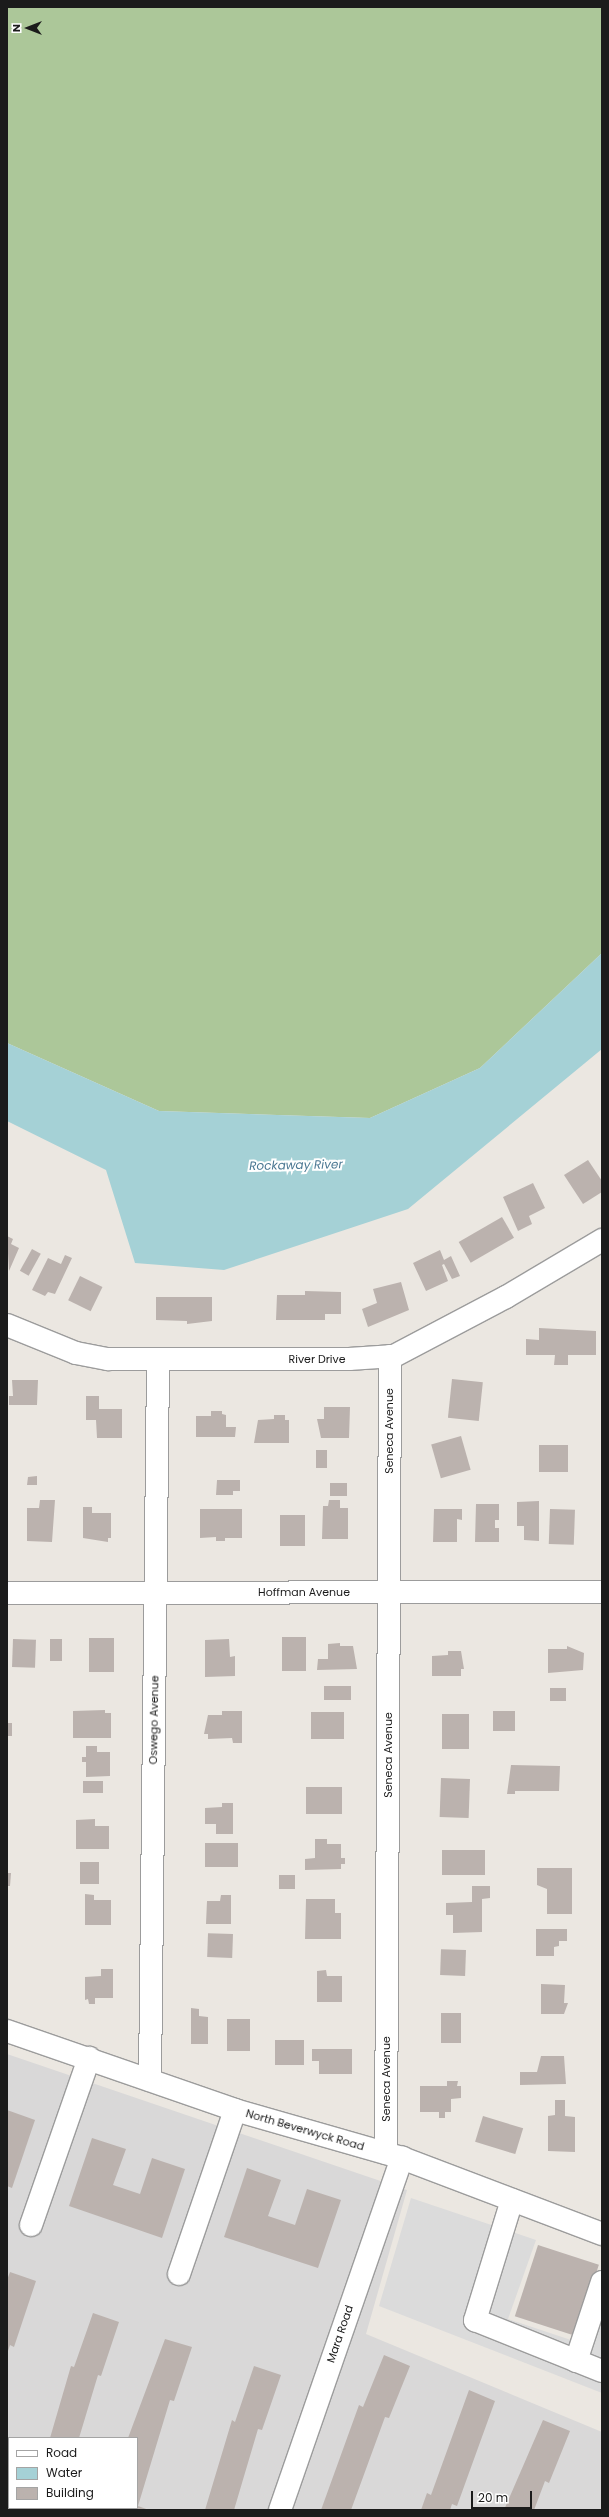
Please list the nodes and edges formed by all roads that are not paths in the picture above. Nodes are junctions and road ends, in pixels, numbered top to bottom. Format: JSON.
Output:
{"nodes":[{"id":1,"x":602,"y":1240,"type":"edge"},
{"id":2,"x":7,"y":1325,"type":"edge"},
{"id":3,"x":390,"y":1356,"type":"junction"},
{"id":4,"x":158,"y":1360,"type":"junction"},
{"id":5,"x":156,"y":1592,"type":"junction"},
{"id":6,"x":389,"y":1592,"type":"junction"},
{"id":7,"x":602,"y":1592,"type":"edge"},
{"id":8,"x":7,"y":1594,"type":"edge"},
{"id":9,"x":7,"y":2031,"type":"edge"},
{"id":10,"x":89,"y":2058,"type":"junction"},
{"id":11,"x":150,"y":2080,"type":"junction"},
{"id":12,"x":235,"y":2110,"type":"junction"},
{"id":13,"x":394,"y":2156,"type":"junction"},
{"id":14,"x":512,"y":2200,"type":"junction"},
{"id":15,"x":31,"y":2225,"type":"dead end"},
{"id":16,"x":602,"y":2234,"type":"edge"},
{"id":17,"x":179,"y":2274,"type":"dead end"},
{"id":18,"x":602,"y":2282,"type":"edge"},
{"id":19,"x":576,"y":2360,"type":"junction"},
{"id":20,"x":602,"y":2371,"type":"edge"},
{"id":21,"x":280,"y":2510,"type":"edge"}],
"edges":[{"from":1,"to":3,"type":"street","name":"River Drive"},
{"from":2,"to":4,"type":"street","name":"River Drive"},
{"from":3,"to":4,"type":"street","name":"River Drive"},
{"from":3,"to":6,"type":"street","name":"Seneca Avenue"},
{"from":4,"to":5,"type":"street","name":"Oswego Avenue"},
{"from":5,"to":6,"type":"street","name":"Hoffman Avenue"},
{"from":5,"to":8,"type":"street","name":"Hoffman Avenue"},
{"from":5,"to":11,"type":"street","name":"Oswego Avenue"},
{"from":6,"to":7,"type":"street","name":"Hoffman Avenue"},
{"from":6,"to":13,"type":"street","name":"Seneca Avenue"},
{"from":9,"to":10,"type":"street","name":"North Beverwyck Road"},
{"from":10,"to":11,"type":"street","name":"North Beverwyck Road"},
{"from":10,"to":15,"type":"street"},
{"from":11,"to":12,"type":"street","name":"North Beverwyck Road"},
{"from":12,"to":13,"type":"street","name":"North Beverwyck Road"},
{"from":12,"to":17,"type":"street"},
{"from":13,"to":14,"type":"street","name":"North Beverwyck Road"},
{"from":13,"to":21,"type":"street","name":"Mara Road"},
{"from":14,"to":16,"type":"street","name":"North Beverwyck Road"},
{"from":14,"to":19,"type":"street"},
{"from":18,"to":19,"type":"street"},
{"from":19,"to":20,"type":"street"}]}
